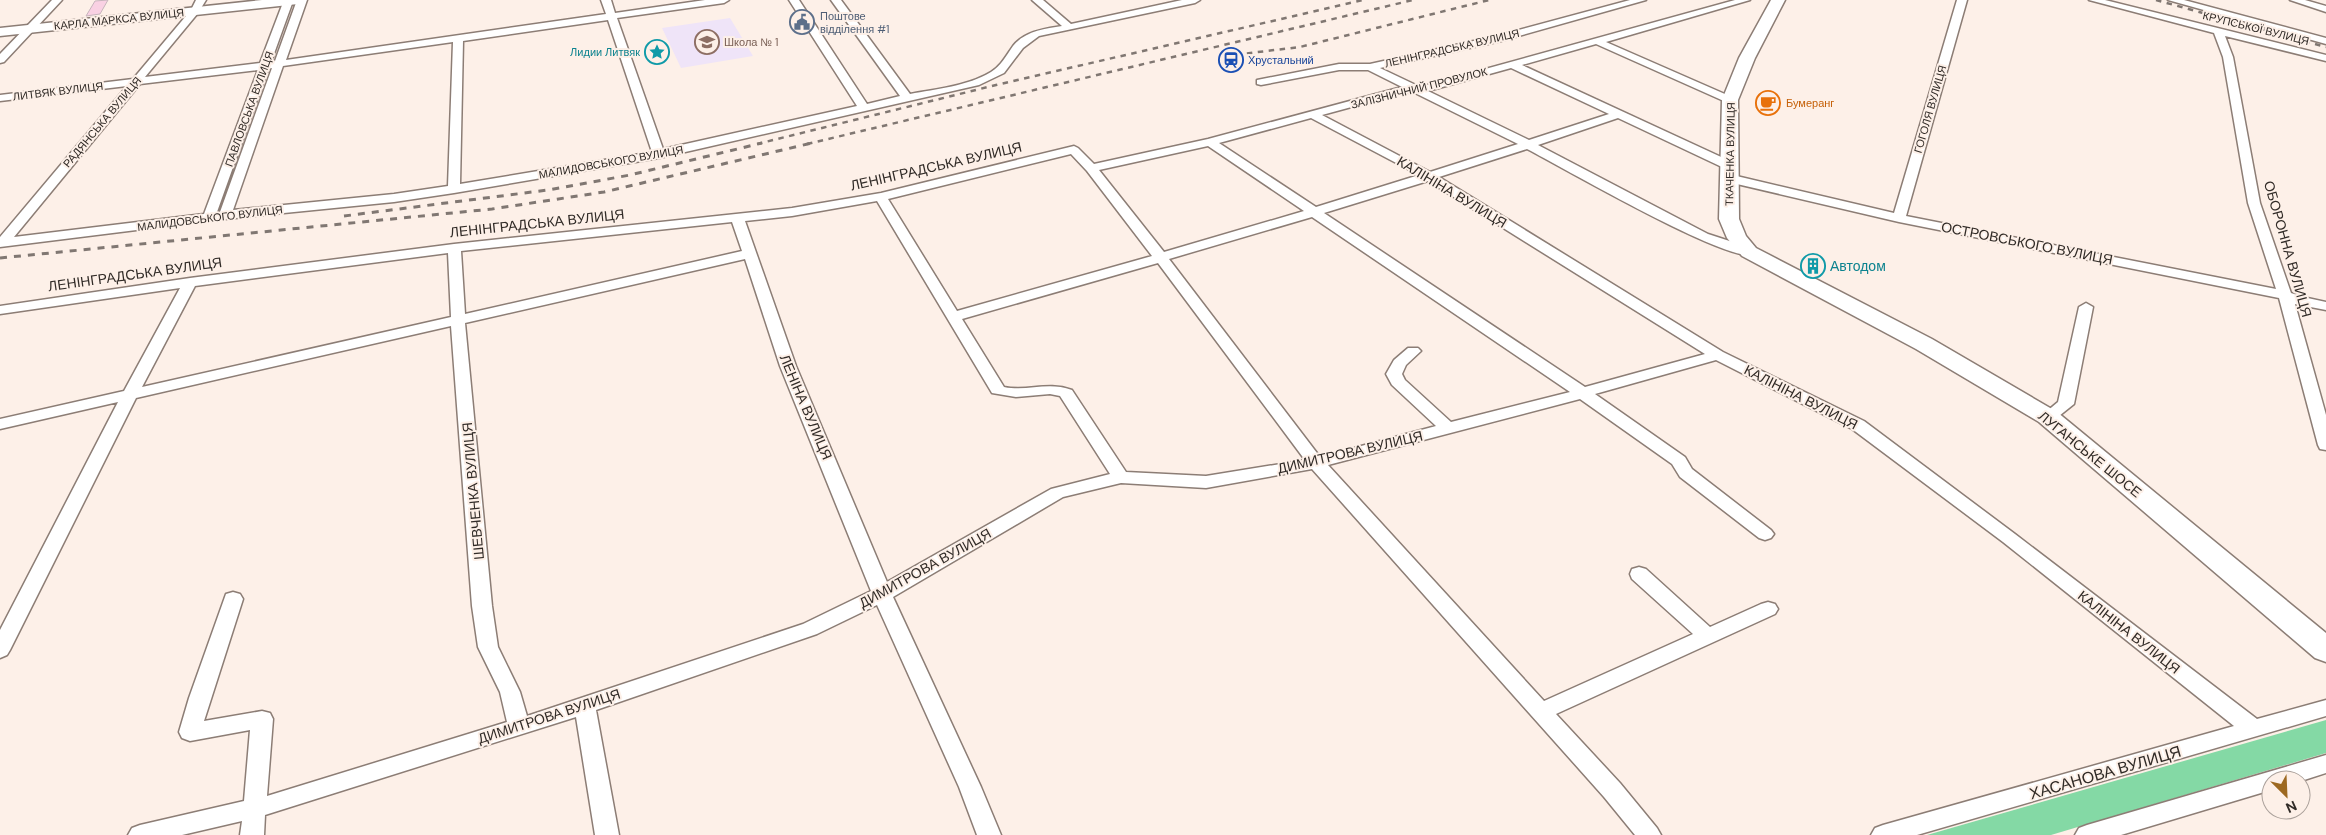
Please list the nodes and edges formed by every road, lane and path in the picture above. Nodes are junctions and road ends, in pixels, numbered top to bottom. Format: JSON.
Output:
{"nodes":[{"id":1,"x":57,"y":0,"type":"edge"},
{"id":2,"x":294,"y":0,"type":"edge"},
{"id":3,"x":606,"y":0,"type":"edge"},
{"id":4,"x":724,"y":0,"type":"edge"},
{"id":5,"x":794,"y":0,"type":"edge"},
{"id":6,"x":836,"y":0,"type":"edge"},
{"id":7,"x":1037,"y":0,"type":"edge"},
{"id":8,"x":1151,"y":0,"type":"edge"},
{"id":9,"x":1195,"y":0,"type":"edge"},
{"id":10,"x":1641,"y":0,"type":"edge"},
{"id":11,"x":1745,"y":0,"type":"edge"},
{"id":12,"x":1778,"y":0,"type":"edge"},
{"id":13,"x":1962,"y":0,"type":"edge"},
{"id":14,"x":2094,"y":0,"type":"edge"},
{"id":15,"x":2173,"y":0,"type":"edge"},
{"id":16,"x":2295,"y":0,"type":"edge"},
{"id":17,"x":198,"y":5,"type":"edge"},
{"id":18,"x":1161,"y":8,"type":"junction"},
{"id":19,"x":2326,"y":9,"type":"edge"},
{"id":20,"x":611,"y":17,"type":"junction"},
{"id":21,"x":1070,"y":27,"type":"junction"},
{"id":22,"x":32,"y":28,"type":"junction"},
{"id":23,"x":0,"y":32,"type":"edge"},
{"id":24,"x":2219,"y":32,"type":"junction"},
{"id":25,"x":458,"y":39,"type":"junction"},
{"id":26,"x":1596,"y":41,"type":"junction"},
{"id":27,"x":2326,"y":41,"type":"edge"},
{"id":28,"x":2326,"y":58,"type":"edge"},
{"id":29,"x":0,"y":60,"type":"edge"},
{"id":30,"x":279,"y":64,"type":"junction"},
{"id":31,"x":1511,"y":64,"type":"junction"},
{"id":32,"x":265,"y":66,"type":"junction"},
{"id":33,"x":1370,"y":67,"type":"junction"},
{"id":34,"x":1261,"y":82,"type":"dead end"},
{"id":35,"x":134,"y":83,"type":"junction"},
{"id":36,"x":1420,"y":90,"type":"junction"},
{"id":37,"x":0,"y":98,"type":"edge"},
{"id":38,"x":907,"y":98,"type":"junction"},
{"id":39,"x":1730,"y":100,"type":"junction"},
{"id":40,"x":864,"y":108,"type":"junction"},
{"id":41,"x":1619,"y":114,"type":"junction"},
{"id":42,"x":1313,"y":115,"type":"junction"},
{"id":43,"x":1210,"y":142,"type":"junction"},
{"id":44,"x":1529,"y":145,"type":"junction"},
{"id":45,"x":659,"y":154,"type":"junction"},
{"id":46,"x":1091,"y":168,"type":"junction"},
{"id":47,"x":1728,"y":172,"type":"junction"},
{"id":48,"x":1429,"y":176,"type":"junction"},
{"id":49,"x":454,"y":189,"type":"junction"},
{"id":50,"x":881,"y":197,"type":"junction"},
{"id":51,"x":1315,"y":213,"type":"junction"},
{"id":52,"x":225,"y":215,"type":"junction"},
{"id":53,"x":737,"y":217,"type":"junction"},
{"id":54,"x":209,"y":218,"type":"junction"},
{"id":55,"x":1899,"y":218,"type":"junction"},
{"id":56,"x":1,"y":243,"type":"edge"},
{"id":57,"x":454,"y":248,"type":"junction"},
{"id":58,"x":1749,"y":252,"type":"junction"},
{"id":59,"x":748,"y":254,"type":"junction"},
{"id":60,"x":1162,"y":258,"type":"junction"},
{"id":61,"x":190,"y":282,"type":"junction"},
{"id":62,"x":2285,"y":295,"type":"junction"},
{"id":63,"x":2326,"y":306,"type":"edge"},
{"id":64,"x":2086,"y":307,"type":"dead end"},
{"id":65,"x":0,"y":310,"type":"edge"},
{"id":66,"x":953,"y":317,"type":"junction"},
{"id":67,"x":458,"y":321,"type":"junction"},
{"id":68,"x":1413,"y":351,"type":"dead end"},
{"id":69,"x":1718,"y":355,"type":"junction"},
{"id":70,"x":1583,"y":393,"type":"junction"},
{"id":71,"x":129,"y":396,"type":"junction"},
{"id":72,"x":2048,"y":417,"type":"junction"},
{"id":73,"x":0,"y":424,"type":"edge"},
{"id":74,"x":1449,"y":429,"type":"junction"},
{"id":75,"x":2326,"y":445,"type":"edge"},
{"id":76,"x":1316,"y":463,"type":"junction"},
{"id":77,"x":1121,"y":477,"type":"junction"},
{"id":78,"x":1765,"y":534,"type":"dead end"},
{"id":79,"x":1639,"y":574,"type":"dead end"},
{"id":80,"x":882,"y":594,"type":"junction"},
{"id":81,"x":233,"y":599,"type":"dead end"},
{"id":82,"x":1768,"y":609,"type":"dead end"},
{"id":83,"x":1708,"y":636,"type":"junction"},
{"id":84,"x":0,"y":650,"type":"edge"},
{"id":85,"x":2326,"y":650,"type":"edge"},
{"id":86,"x":585,"y":706,"type":"junction"},
{"id":87,"x":2326,"y":708,"type":"edge"},
{"id":88,"x":1542,"y":712,"type":"junction"},
{"id":89,"x":519,"y":726,"type":"junction"},
{"id":90,"x":2255,"y":730,"type":"junction"},
{"id":91,"x":2326,"y":764,"type":"edge"},
{"id":92,"x":2306,"y":770,"type":"edge"},
{"id":93,"x":2261,"y":783,"type":"edge"},
{"id":94,"x":253,"y":808,"type":"junction"},
{"id":95,"x":140,"y":835,"type":"edge"},
{"id":96,"x":252,"y":835,"type":"edge"},
{"id":97,"x":607,"y":835,"type":"edge"},
{"id":98,"x":989,"y":835,"type":"edge"},
{"id":99,"x":1649,"y":835,"type":"edge"},
{"id":100,"x":1883,"y":835,"type":"edge"},
{"id":101,"x":2087,"y":835,"type":"edge"}],
"edges":[{"from":1,"to":22,"type":"street"},
{"from":2,"to":17,"type":"street","name":"КАРЛА МАРКСА ВУЛИЦЯ"},
{"from":2,"to":30,"type":"street","name":"ПАВЛОВСЬКА ВУЛИЦЯ"},
{"from":2,"to":32,"type":"street","name":"ПАВЛОВСЬКА ВУЛИЦЯ"},
{"from":3,"to":20,"type":"street"},
{"from":4,"to":20,"type":"street"},
{"from":5,"to":40,"type":"street"},
{"from":6,"to":38,"type":"street"},
{"from":7,"to":21,"type":"street"},
{"from":8,"to":18,"type":"street"},
{"from":9,"to":18,"type":"street","name":"МАЛИДОВСЬКОГО ВУЛИЦЯ"},
{"from":10,"to":33,"type":"street","name":"ЛЕНІНГРАДСЬКА ВУЛИЦЯ"},
{"from":11,"to":26,"type":"street","name":"ЗАЛІЗНИЧНИЙ ПРОВУЛОК"},
{"from":12,"to":39,"type":"main road","name":"ТКАЧЕНКА ВУЛИЦЯ"},
{"from":13,"to":55,"type":"street","name":"ГОГОЛЯ ВУЛИЦЯ"},
{"from":14,"to":24,"type":"street","name":"КРУПСЬКОЇ ВУЛИЦЯ"},
{"from":15,"to":27,"type":"street"},
{"from":16,"to":19,"type":"street"},
{"from":17,"to":22,"type":"street","name":"КАРЛА МАРКСА ВУЛИЦЯ"},
{"from":17,"to":35,"type":"street","name":"РАДЯНСЬКА ВУЛИЦЯ"},
{"from":18,"to":21,"type":"street","name":"МАЛИДОВСЬКОГО ВУЛИЦЯ"},
{"from":20,"to":25,"type":"street"},
{"from":20,"to":45,"type":"street"},
{"from":21,"to":38,"type":"street","name":"МАЛИДОВСЬКОГО ВУЛИЦЯ"},
{"from":22,"to":23,"type":"street","name":"КАРЛА МАРКСА ВУЛИЦЯ"},
{"from":22,"to":29,"type":"street"},
{"from":24,"to":28,"type":"street","name":"КРУПСЬКОЇ ВУЛИЦЯ"},
{"from":24,"to":62,"type":"street","name":"ОБОРОННА ВУЛИЦЯ"},
{"from":25,"to":30,"type":"street"},
{"from":25,"to":49,"type":"street"},
{"from":26,"to":31,"type":"street","name":"ЗАЛІЗНИЧНИЙ ПРОВУЛОК"},
{"from":26,"to":39,"type":"street"},
{"from":30,"to":32,"type":"street"},
{"from":30,"to":52,"type":"street","name":"ПАВЛОВСЬКА ВУЛИЦЯ"},
{"from":31,"to":36,"type":"street","name":"ЗАЛІЗНИЧНИЙ ПРОВУЛОК"},
{"from":31,"to":41,"type":"street"},
{"from":32,"to":35,"type":"street","name":"ЛИТВЯК ВУЛИЦЯ"},
{"from":32,"to":54,"type":"street","name":"ПАВЛОВСЬКА ВУЛИЦЯ"},
{"from":33,"to":34,"type":"street","name":"ЛЕНІНГРАДСЬКА ВУЛИЦЯ"},
{"from":33,"to":36,"type":"street"},
{"from":35,"to":37,"type":"street","name":"ЛИТВЯК ВУЛИЦЯ"},
{"from":35,"to":56,"type":"street","name":"РАДЯНСЬКА ВУЛИЦЯ"},
{"from":36,"to":42,"type":"street","name":"ЗАЛІЗНИЧНИЙ ПРОВУЛОК"},
{"from":36,"to":44,"type":"street"},
{"from":38,"to":40,"type":"street","name":"МАЛИДОВСЬКОГО ВУЛИЦЯ"},
{"from":39,"to":47,"type":"main road","name":"ТКАЧЕНКА ВУЛИЦЯ"},
{"from":40,"to":45,"type":"street","name":"МАЛИДОВСЬКОГО ВУЛИЦЯ"},
{"from":41,"to":44,"type":"street"},
{"from":41,"to":47,"type":"street"},
{"from":42,"to":43,"type":"street","name":"ЗАЛІЗНИЧНИЙ ПРОВУЛОК"},
{"from":42,"to":48,"type":"street","name":"КАЛІНІНА ВУЛИЦЯ"},
{"from":43,"to":46,"type":"street","name":"ЗАЛІЗНИЧНИЙ ПРОВУЛОК"},
{"from":43,"to":51,"type":"street"},
{"from":44,"to":48,"type":"street"},
{"from":44,"to":58,"type":"street"},
{"from":45,"to":49,"type":"street","name":"МАЛИДОВСЬКОГО ВУЛИЦЯ"},
{"from":46,"to":50,"type":"street","name":"ЛЕНІНГРАДСЬКА ВУЛИЦЯ"},
{"from":46,"to":60,"type":"street"},
{"from":47,"to":55,"type":"street","name":"ОСТРОВСЬКОГО ВУЛИЦЯ"},
{"from":47,"to":58,"type":"main road","name":"ТКАЧЕНКА ВУЛИЦЯ"},
{"from":48,"to":51,"type":"street"},
{"from":48,"to":69,"type":"street","name":"КАЛІНІНА ВУЛИЦЯ"},
{"from":49,"to":52,"type":"street","name":"МАЛИДОВСЬКОГО ВУЛИЦЯ"},
{"from":50,"to":53,"type":"street","name":"ЛЕНІНГРАДСЬКА ВУЛИЦЯ"},
{"from":50,"to":66,"type":"street"},
{"from":51,"to":60,"type":"street"},
{"from":51,"to":70,"type":"street"},
{"from":52,"to":54,"type":"street","name":"МАЛИДОВСЬКОГО ВУЛИЦЯ"},
{"from":53,"to":57,"type":"street","name":"ЛЕНІНГРАДСЬКА ВУЛИЦЯ"},
{"from":53,"to":59,"type":"street","name":"ЛЕНІНА ВУЛИЦЯ"},
{"from":54,"to":56,"type":"street","name":"МАЛИДОВСЬКОГО ВУЛИЦЯ"},
{"from":55,"to":62,"type":"street","name":"ОСТРОВСЬКОГО ВУЛИЦЯ"},
{"from":57,"to":61,"type":"street","name":"ЛЕНІНГРАДСЬКА ВУЛИЦЯ"},
{"from":57,"to":67,"type":"street","name":"ШЕВЧЕНКА ВУЛИЦЯ"},
{"from":58,"to":72,"type":"main road","name":"ЛУГАНСЬКЕ ШОСЕ"},
{"from":59,"to":67,"type":"street"},
{"from":59,"to":80,"type":"street","name":"ЛЕНІНА ВУЛИЦЯ"},
{"from":60,"to":66,"type":"street"},
{"from":60,"to":76,"type":"street"},
{"from":61,"to":65,"type":"street","name":"ЛЕНІНГРАДСЬКА ВУЛИЦЯ"},
{"from":61,"to":71,"type":"street"},
{"from":62,"to":63,"type":"street","name":"ОСТРОВСЬКОГО ВУЛИЦЯ"},
{"from":62,"to":75,"type":"street","name":"ОБОРОННА ВУЛИЦЯ"},
{"from":64,"to":72,"type":"street"},
{"from":66,"to":77,"type":"street"},
{"from":67,"to":71,"type":"street"},
{"from":67,"to":89,"type":"street","name":"ШЕВЧЕНКА ВУЛИЦЯ"},
{"from":68,"to":74,"type":"street"},
{"from":69,"to":70,"type":"street","name":"ДИМИТРОВА ВУЛИЦЯ"},
{"from":69,"to":90,"type":"street","name":"КАЛІНІНА ВУЛИЦЯ"},
{"from":70,"to":74,"type":"street","name":"ДИМИТРОВА ВУЛИЦЯ"},
{"from":70,"to":78,"type":"street"},
{"from":71,"to":73,"type":"street"},
{"from":71,"to":84,"type":"street"},
{"from":72,"to":85,"type":"main road","name":"ЛУГАНСЬКЕ ШОСЕ"},
{"from":74,"to":76,"type":"street","name":"ДИМИТРОВА ВУЛИЦЯ"},
{"from":76,"to":77,"type":"street","name":"ДИМИТРОВА ВУЛИЦЯ"},
{"from":76,"to":88,"type":"street"},
{"from":77,"to":80,"type":"street","name":"ДИМИТРОВА ВУЛИЦЯ"},
{"from":79,"to":83,"type":"street"},
{"from":80,"to":86,"type":"street","name":"ДИМИТРОВА ВУЛИЦЯ"},
{"from":80,"to":98,"type":"street"},
{"from":81,"to":94,"type":"street"},
{"from":82,"to":83,"type":"street"},
{"from":83,"to":88,"type":"street"},
{"from":86,"to":89,"type":"street","name":"ДИМИТРОВА ВУЛИЦЯ"},
{"from":86,"to":97,"type":"street"},
{"from":87,"to":90,"type":"street","name":"ХАСАНОВА ВУЛИЦЯ"},
{"from":88,"to":99,"type":"street"},
{"from":89,"to":94,"type":"street","name":"ДИМИТРОВА ВУЛИЦЯ"},
{"from":90,"to":100,"type":"street","name":"ХАСАНОВА ВУЛИЦЯ"},
{"from":91,"to":92,"type":"street"},
{"from":93,"to":101,"type":"street"},
{"from":94,"to":95,"type":"street","name":"ДИМИТРОВА ВУЛИЦЯ"},
{"from":94,"to":96,"type":"street"}]}
